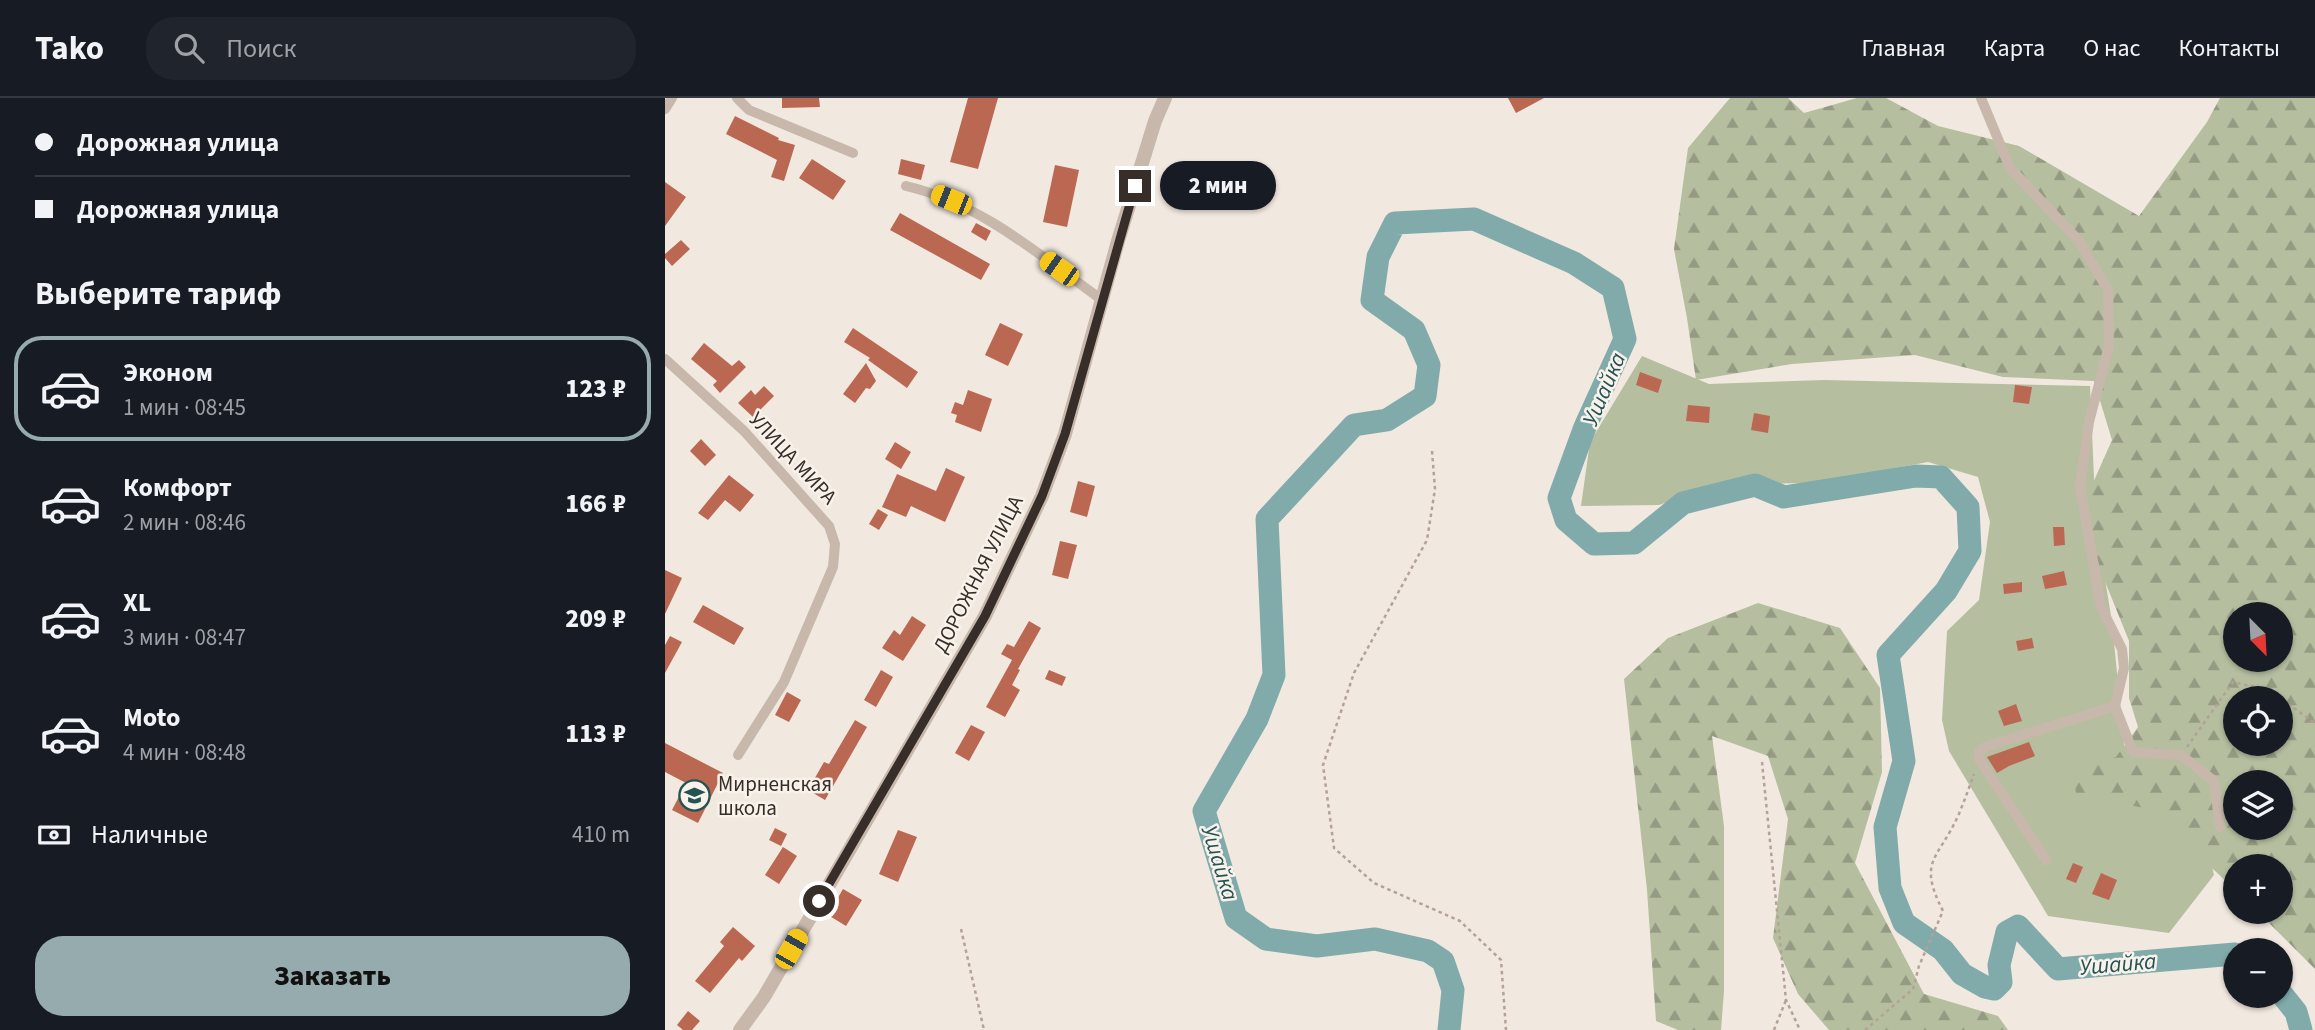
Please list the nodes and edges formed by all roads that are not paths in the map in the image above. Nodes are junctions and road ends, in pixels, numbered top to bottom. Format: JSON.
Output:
{"nodes":[{"id":1,"x":671,"y":98,"type":"edge"},
{"id":2,"x":737,"y":98,"type":"edge"},
{"id":3,"x":1165,"y":98,"type":"edge"},
{"id":4,"x":1981,"y":98,"type":"edge"},
{"id":5,"x":665,"y":109,"type":"edge"},
{"id":6,"x":853,"y":153,"type":"dead end"},
{"id":7,"x":906,"y":186,"type":"dead end"},
{"id":8,"x":1102,"y":300,"type":"junction"},
{"id":9,"x":665,"y":359,"type":"edge"},
{"id":10,"x":2115,"y":706,"type":"junction"},
{"id":11,"x":738,"y":755,"type":"dead end"},
{"id":12,"x":2220,"y":827,"type":"dead end"},
{"id":13,"x":2046,"y":860,"type":"dead end"},
{"id":14,"x":740,"y":1030,"type":"edge"}],
"edges":[{"from":1,"to":5,"type":"street"},
{"from":2,"to":6,"type":"street"},
{"from":3,"to":8,"type":"street","name":"ДОРОЖНАЯ УЛИЦА"},
{"from":4,"to":10,"type":"street"},
{"from":7,"to":8,"type":"street"},
{"from":8,"to":14,"type":"street","name":"ДОРОЖНАЯ УЛИЦА"},
{"from":9,"to":11,"type":"street","name":"УЛИЦА МИРА"},
{"from":10,"to":12,"type":"street"},
{"from":10,"to":13,"type":"street"}]}
